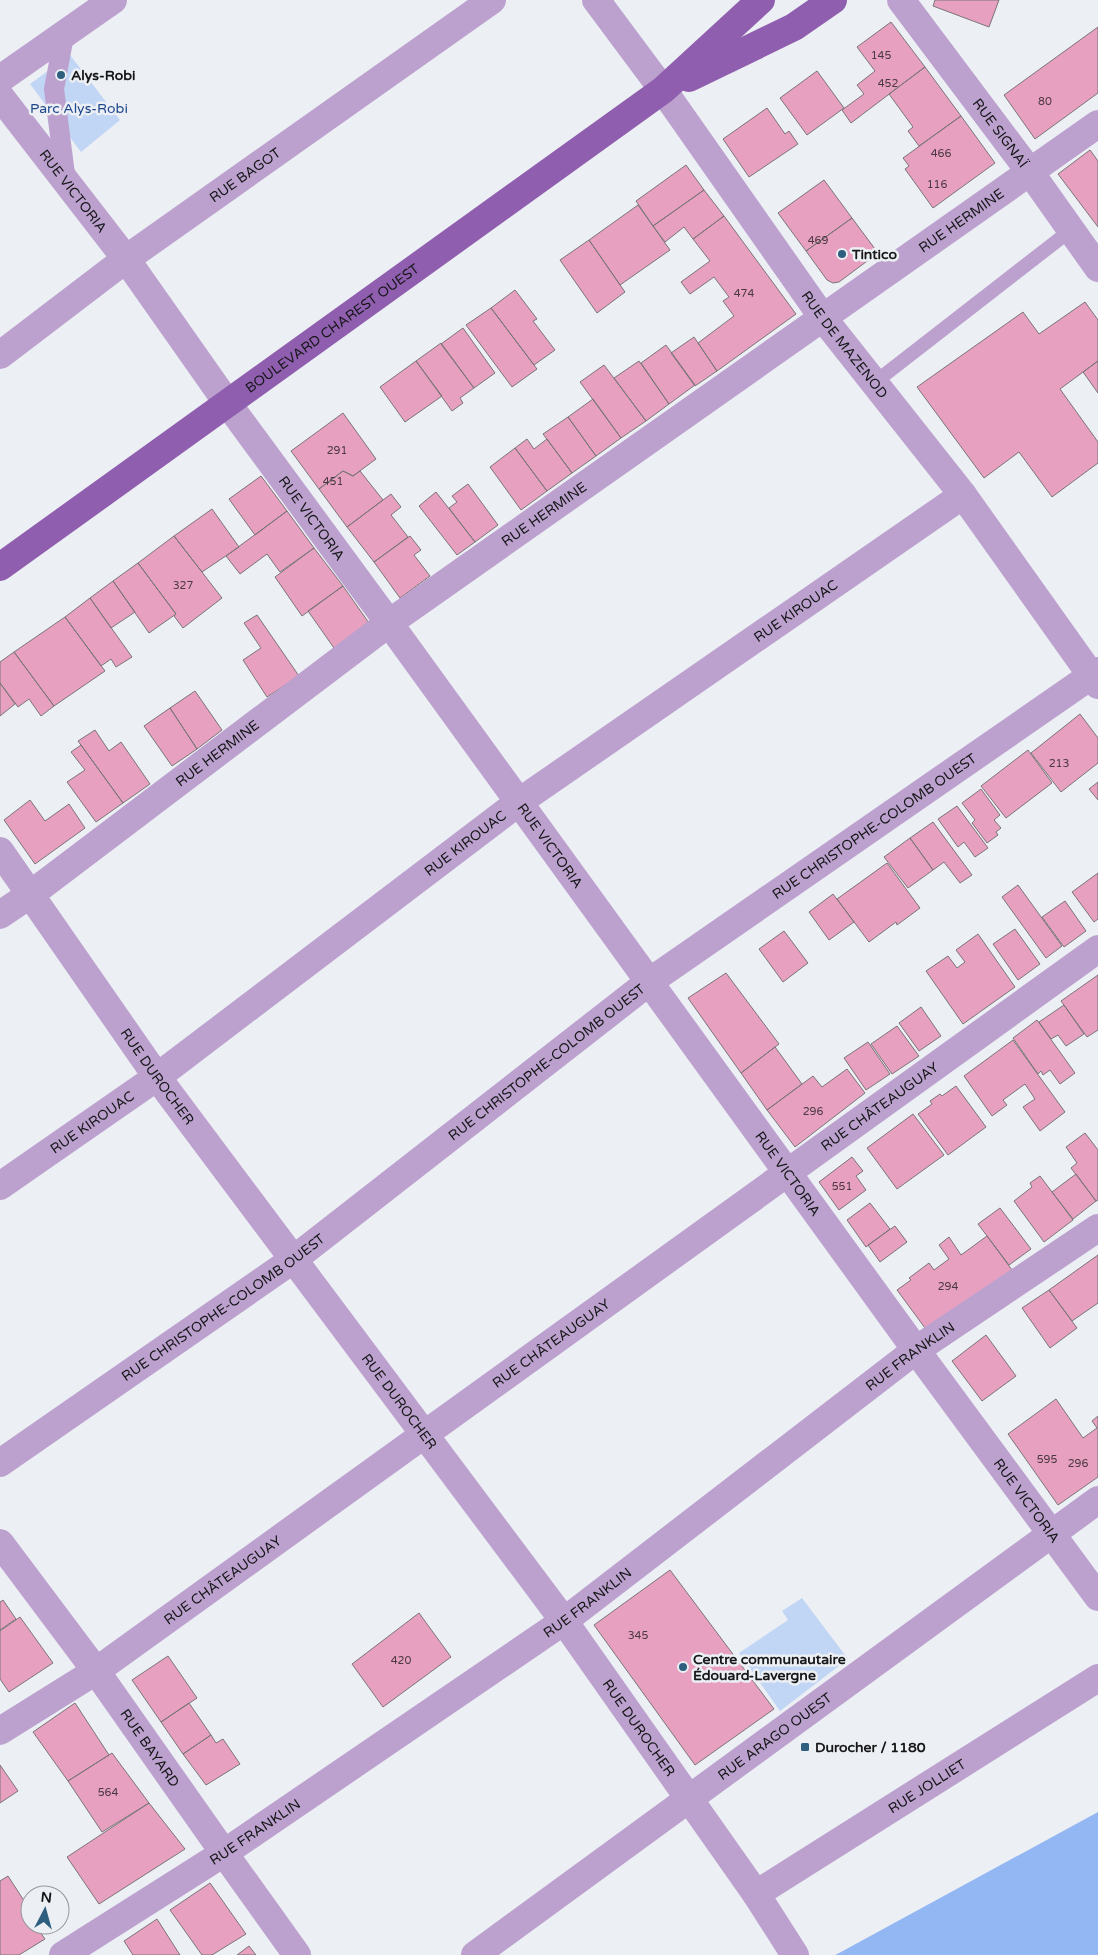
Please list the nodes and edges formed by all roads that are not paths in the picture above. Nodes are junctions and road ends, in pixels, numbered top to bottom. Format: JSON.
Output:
{"nodes":[{"id":1,"x":113,"y":0,"type":"edge"},
{"id":2,"x":492,"y":0,"type":"edge"},
{"id":3,"x":596,"y":0,"type":"edge"},
{"id":4,"x":761,"y":0,"type":"edge"},
{"id":5,"x":833,"y":0,"type":"edge"},
{"id":6,"x":901,"y":0,"type":"edge"},
{"id":7,"x":64,"y":36,"type":"junction"},
{"id":8,"x":0,"y":79,"type":"edge"},
{"id":9,"x":663,"y":90,"type":"junction"},
{"id":10,"x":0,"y":96,"type":"edge"},
{"id":11,"x":1098,"y":124,"type":"edge"},
{"id":12,"x":1030,"y":172,"type":"junction"},
{"id":13,"x":66,"y":182,"type":"junction"},
{"id":14,"x":1071,"y":230,"type":"junction"},
{"id":15,"x":126,"y":260,"type":"junction"},
{"id":16,"x":1098,"y":268,"type":"edge"},
{"id":17,"x":823,"y":318,"type":"junction"},
{"id":18,"x":0,"y":354,"type":"edge"},
{"id":19,"x":874,"y":383,"type":"junction"},
{"id":20,"x":228,"y":404,"type":"junction"},
{"id":21,"x":963,"y":495,"type":"junction"},
{"id":22,"x":0,"y":567,"type":"edge"},
{"id":23,"x":389,"y":623,"type":"junction"},
{"id":24,"x":1096,"y":678,"type":"edge"},
{"id":25,"x":519,"y":802,"type":"junction"},
{"id":26,"x":0,"y":851,"type":"edge"},
{"id":27,"x":31,"y":894,"type":"junction"},
{"id":28,"x":0,"y":915,"type":"edge"},
{"id":29,"x":1098,"y":949,"type":"edge"},
{"id":30,"x":649,"y":982,"type":"junction"},
{"id":31,"x":157,"y":1077,"type":"junction"},
{"id":32,"x":787,"y":1172,"type":"junction"},
{"id":33,"x":0,"y":1186,"type":"edge"},
{"id":34,"x":1098,"y":1228,"type":"edge"},
{"id":35,"x":294,"y":1259,"type":"junction"},
{"id":36,"x":916,"y":1350,"type":"junction"},
{"id":37,"x":426,"y":1434,"type":"junction"},
{"id":38,"x":0,"y":1463,"type":"edge"},
{"id":39,"x":1098,"y":1500,"type":"edge"},
{"id":40,"x":1052,"y":1534,"type":"junction"},
{"id":41,"x":0,"y":1543,"type":"edge"},
{"id":42,"x":1098,"y":1597,"type":"edge"},
{"id":43,"x":564,"y":1621,"type":"junction"},
{"id":44,"x":96,"y":1671,"type":"junction"},
{"id":45,"x":1098,"y":1678,"type":"edge"},
{"id":46,"x":0,"y":1731,"type":"edge"},
{"id":47,"x":690,"y":1799,"type":"junction"},
{"id":48,"x":224,"y":1853,"type":"junction"},
{"id":49,"x":756,"y":1894,"type":"junction"},
{"id":50,"x":63,"y":1955,"type":"edge"},
{"id":51,"x":297,"y":1955,"type":"edge"},
{"id":52,"x":475,"y":1955,"type":"edge"},
{"id":53,"x":795,"y":1955,"type":"edge"}],
"edges":[{"from":1,"to":7,"type":"street"},
{"from":2,"to":15,"type":"street","name":"RUE BAGOT"},
{"from":3,"to":9,"type":"street","name":"RUE DE MAZENOD"},
{"from":4,"to":9,"type":"main road","name":"BOULEVARD CHAREST OUEST"},
{"from":5,"to":9,"type":"main road","name":"BOULEVARD CHAREST OUEST"},
{"from":6,"to":12,"type":"street","name":"RUE SIGNAÏ"},
{"from":7,"to":8,"type":"street"},
{"from":7,"to":13,"type":"street"},
{"from":9,"to":17,"type":"street","name":"RUE DE MAZENOD"},
{"from":9,"to":20,"type":"main road","name":"BOULEVARD CHAREST OUEST"},
{"from":10,"to":13,"type":"street","name":"RUE VICTORIA"},
{"from":11,"to":12,"type":"street","name":"RUE HERMINE"},
{"from":12,"to":14,"type":"street","name":"RUE SIGNAÏ"},
{"from":12,"to":17,"type":"street","name":"RUE HERMINE"},
{"from":13,"to":15,"type":"street","name":"RUE VICTORIA"},
{"from":14,"to":16,"type":"street","name":"RUE SIGNAÏ"},
{"from":14,"to":19,"type":"lane"},
{"from":15,"to":18,"type":"street","name":"RUE BAGOT"},
{"from":15,"to":20,"type":"street","name":"RUE VICTORIA"},
{"from":17,"to":19,"type":"street","name":"RUE DE MAZENOD"},
{"from":17,"to":23,"type":"street","name":"RUE HERMINE"},
{"from":19,"to":21,"type":"street","name":"RUE DE MAZENOD"},
{"from":20,"to":22,"type":"main road","name":"BOULEVARD CHAREST OUEST"},
{"from":20,"to":23,"type":"street","name":"RUE VICTORIA"},
{"from":21,"to":24,"type":"street","name":"RUE DE MAZENOD"},
{"from":21,"to":25,"type":"street","name":"RUE KIROUAC"},
{"from":23,"to":25,"type":"street","name":"RUE VICTORIA"},
{"from":23,"to":27,"type":"street","name":"RUE HERMINE"},
{"from":24,"to":30,"type":"street","name":"RUE CHRISTOPHE-COLOMB OUEST"},
{"from":25,"to":30,"type":"street","name":"RUE VICTORIA"},
{"from":25,"to":31,"type":"street","name":"RUE KIROUAC"},
{"from":26,"to":27,"type":"street","name":"RUE DUROCHER"},
{"from":27,"to":28,"type":"street","name":"RUE HERMINE"},
{"from":27,"to":31,"type":"street","name":"RUE DUROCHER"},
{"from":29,"to":32,"type":"street","name":"RUE CHÂTEAUGUAY"},
{"from":30,"to":32,"type":"street","name":"RUE VICTORIA"},
{"from":30,"to":35,"type":"street","name":"RUE CHRISTOPHE-COLOMB OUEST"},
{"from":31,"to":33,"type":"street","name":"RUE KIROUAC"},
{"from":31,"to":35,"type":"street","name":"RUE DUROCHER"},
{"from":32,"to":36,"type":"street","name":"RUE VICTORIA"},
{"from":32,"to":37,"type":"street","name":"RUE CHÂTEAUGUAY"},
{"from":34,"to":36,"type":"street","name":"RUE FRANKLIN"},
{"from":35,"to":37,"type":"street","name":"RUE DUROCHER"},
{"from":35,"to":38,"type":"street","name":"RUE CHRISTOPHE-COLOMB OUEST"},
{"from":36,"to":40,"type":"street","name":"RUE VICTORIA"},
{"from":36,"to":43,"type":"street","name":"RUE FRANKLIN"},
{"from":37,"to":43,"type":"street","name":"RUE DUROCHER"},
{"from":37,"to":44,"type":"street","name":"RUE CHÂTEAUGUAY"},
{"from":39,"to":40,"type":"street","name":"RUE ARAGO OUEST"},
{"from":40,"to":42,"type":"street","name":"RUE VICTORIA"},
{"from":40,"to":47,"type":"street","name":"RUE ARAGO OUEST"},
{"from":41,"to":44,"type":"street","name":"RUE BAYARD"},
{"from":43,"to":47,"type":"street","name":"RUE DUROCHER"},
{"from":43,"to":48,"type":"street","name":"RUE FRANKLIN"},
{"from":44,"to":46,"type":"street","name":"RUE CHÂTEAUGUAY"},
{"from":44,"to":48,"type":"street","name":"RUE BAYARD"},
{"from":45,"to":49,"type":"street","name":"RUE JOLLIET"},
{"from":47,"to":49,"type":"street","name":"RUE DUROCHER"},
{"from":47,"to":52,"type":"street","name":"RUE ARAGO OUEST"},
{"from":48,"to":50,"type":"street","name":"RUE FRANKLIN"},
{"from":48,"to":51,"type":"street","name":"RUE BAYARD"},
{"from":49,"to":53,"type":"street","name":"RUE DUROCHER"}]}
